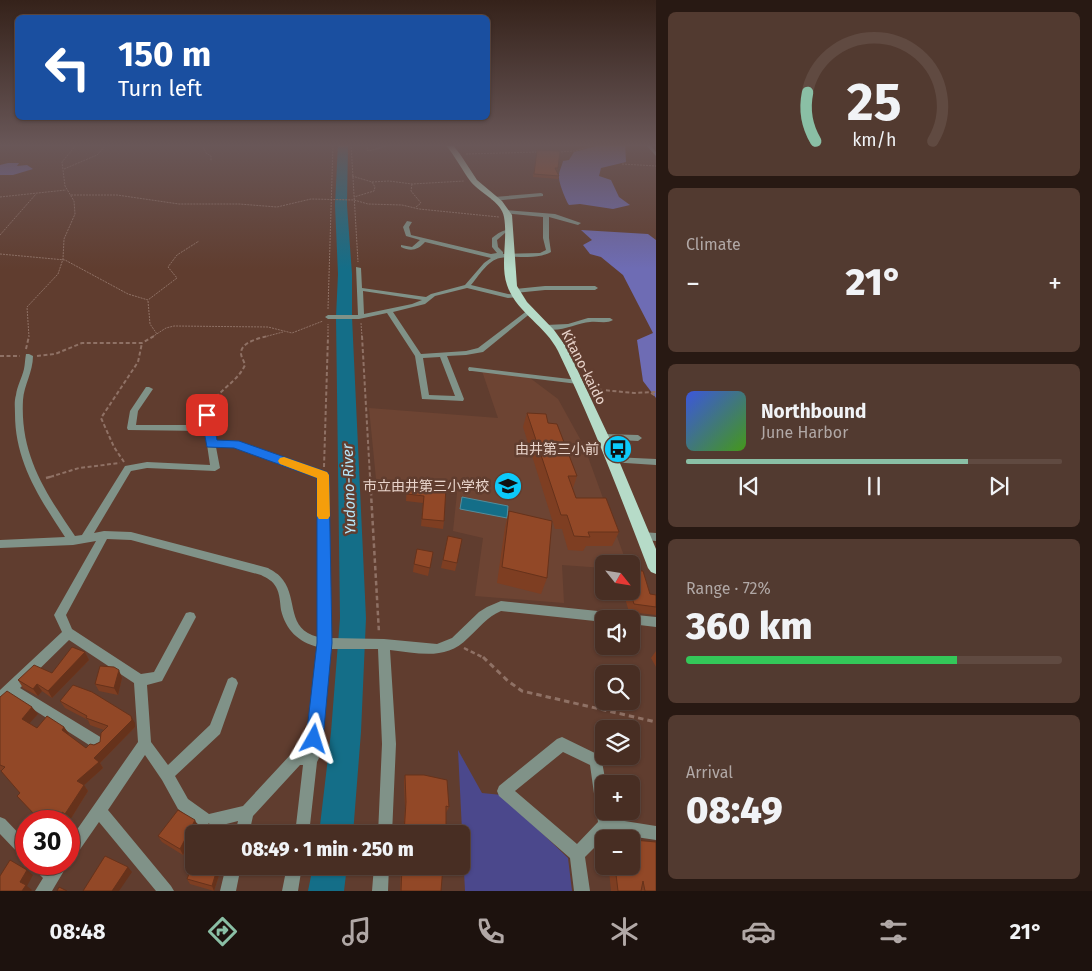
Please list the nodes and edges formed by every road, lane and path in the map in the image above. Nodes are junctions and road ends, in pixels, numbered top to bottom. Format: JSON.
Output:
{"nodes":[{"id":1,"x":66,"y":186,"type":"edge"},
{"id":2,"x":330,"y":186,"type":"edge"},
{"id":3,"x":353,"y":186,"type":"edge"},
{"id":4,"x":375,"y":186,"type":"edge"},
{"id":5,"x":412,"y":186,"type":"edge"},
{"id":6,"x":479,"y":186,"type":"edge"},
{"id":7,"x":66,"y":190,"type":"junction"},
{"id":8,"x":37,"y":193,"type":"junction"},
{"id":9,"x":71,"y":195,"type":"junction"},
{"id":10,"x":541,"y":196,"type":"dead end"},
{"id":11,"x":0,"y":197,"type":"edge"},
{"id":12,"x":354,"y":197,"type":"junction"},
{"id":13,"x":494,"y":198,"type":"junction"},
{"id":14,"x":353,"y":200,"type":"junction"},
{"id":15,"x":330,"y":201,"type":"junction"},
{"id":16,"x":415,"y":208,"type":"junction"},
{"id":17,"x":508,"y":215,"type":"junction"},
{"id":18,"x":546,"y":215,"type":"junction"},
{"id":19,"x":409,"y":222,"type":"dead end"},
{"id":20,"x":578,"y":223,"type":"dead end"},
{"id":21,"x":510,"y":230,"type":"junction"},
{"id":22,"x":0,"y":235,"type":"edge"},
{"id":23,"x":424,"y":240,"type":"junction"},
{"id":24,"x":199,"y":241,"type":"dead end"},
{"id":25,"x":403,"y":246,"type":"dead end"},
{"id":26,"x":0,"y":254,"type":"edge"},
{"id":27,"x":504,"y":255,"type":"junction"},
{"id":28,"x":357,"y":257,"type":"dead end"},
{"id":29,"x":63,"y":259,"type":"junction"},
{"id":30,"x":358,"y":268,"type":"dead end"},
{"id":31,"x":467,"y":286,"type":"junction"},
{"id":32,"x":596,"y":288,"type":"dead end"},
{"id":33,"x":359,"y":289,"type":"junction"},
{"id":34,"x":516,"y":294,"type":"junction"},
{"id":35,"x":427,"y":299,"type":"junction"},
{"id":36,"x":148,"y":300,"type":"junction"},
{"id":37,"x":389,"y":311,"type":"junction"},
{"id":38,"x":530,"y":312,"type":"junction"},
{"id":39,"x":329,"y":317,"type":"joint"},
{"id":40,"x":360,"y":317,"type":"junction"},
{"id":41,"x":610,"y":320,"type":"dead end"},
{"id":42,"x":546,"y":327,"type":"junction"},
{"id":43,"x":284,"y":332,"type":"junction"},
{"id":44,"x":157,"y":334,"type":"junction"},
{"id":45,"x":142,"y":343,"type":"junction"},
{"id":46,"x":443,"y":355,"type":"junction"},
{"id":47,"x":0,"y":356,"type":"edge"},
{"id":48,"x":29,"y":356,"type":"junction"},
{"id":49,"x":419,"y":356,"type":"junction"},
{"id":50,"x":472,"y":369,"type":"dead end"},
{"id":51,"x":579,"y":385,"type":"junction"},
{"id":52,"x":149,"y":388,"type":"dead end"},
{"id":53,"x":656,"y":392,"type":"edge"},
{"id":54,"x":651,"y":393,"type":"junction"},
{"id":55,"x":656,"y":396,"type":"edge"},
{"id":56,"x":207,"y":415,"type":"joint"},
{"id":57,"x":208,"y":428,"type":"junction"},
{"id":58,"x":603,"y":437,"type":"junction"},
{"id":59,"x":638,"y":438,"type":"dead end"},
{"id":60,"x":212,"y":444,"type":"junction"},
{"id":61,"x":613,"y":460,"type":"junction"},
{"id":62,"x":656,"y":462,"type":"edge"},
{"id":63,"x":126,"y":465,"type":"junction"},
{"id":64,"x":323,"y":475,"type":"junction"},
{"id":65,"x":34,"y":482,"type":"junction"},
{"id":66,"x":104,"y":536,"type":"junction"},
{"id":67,"x":642,"y":536,"type":"junction"},
{"id":68,"x":656,"y":537,"type":"edge"},
{"id":69,"x":85,"y":539,"type":"junction"},
{"id":70,"x":73,"y":541,"type":"junction"},
{"id":71,"x":0,"y":544,"type":"edge"},
{"id":72,"x":656,"y":568,"type":"edge"},
{"id":73,"x":595,"y":616,"type":"edge"},
{"id":74,"x":190,"y":617,"type":"dead end"},
{"id":75,"x":640,"y":620,"type":"edge"},
{"id":76,"x":656,"y":622,"type":"edge"},
{"id":77,"x":68,"y":633,"type":"junction"},
{"id":78,"x":326,"y":643,"type":"junction"},
{"id":79,"x":380,"y":644,"type":"junction"},
{"id":80,"x":452,"y":646,"type":"junction"},
{"id":81,"x":140,"y":680,"type":"junction"},
{"id":82,"x":232,"y":683,"type":"dead end"},
{"id":83,"x":11,"y":689,"type":"junction"},
{"id":84,"x":0,"y":700,"type":"edge"},
{"id":85,"x":656,"y":722,"type":"edge"},
{"id":86,"x":97,"y":744,"type":"edge"},
{"id":87,"x":146,"y":744,"type":"junction"},
{"id":88,"x":312,"y":758,"type":"junction"},
{"id":89,"x":167,"y":775,"type":"junction"},
{"id":90,"x":99,"y":810,"type":"junction"},
{"id":91,"x":248,"y":812,"type":"junction"},
{"id":92,"x":0,"y":824,"type":"edge"},
{"id":93,"x":244,"y":825,"type":"edge"},
{"id":94,"x":303,"y":825,"type":"edge"},
{"id":95,"x":385,"y":825,"type":"edge"},
{"id":96,"x":606,"y":825,"type":"junction"},
{"id":97,"x":656,"y":833,"type":"edge"},
{"id":98,"x":80,"y":837,"type":"edge"},
{"id":99,"x":15,"y":840,"type":"edge"},
{"id":100,"x":577,"y":854,"type":"junction"},
{"id":101,"x":232,"y":875,"type":"edge"},
{"id":102,"x":293,"y":875,"type":"edge"},
{"id":103,"x":381,"y":875,"type":"edge"},
{"id":104,"x":52,"y":876,"type":"edge"},
{"id":105,"x":43,"y":891,"type":"edge"},
{"id":106,"x":166,"y":891,"type":"edge"},
{"id":107,"x":228,"y":891,"type":"edge"},
{"id":108,"x":290,"y":891,"type":"edge"},
{"id":109,"x":380,"y":891,"type":"edge"},
{"id":110,"x":582,"y":891,"type":"edge"}],
"edges":[{"from":1,"to":7,"type":"path"},
{"from":2,"to":15,"type":"path"},
{"from":3,"to":12,"type":"path"},
{"from":4,"to":12,"type":"path"},
{"from":5,"to":16,"type":"path"},
{"from":6,"to":13,"type":"main road"},
{"from":7,"to":8,"type":"path"},
{"from":7,"to":9,"type":"path"},
{"from":8,"to":11,"type":"path"},
{"from":8,"to":22,"type":"path"},
{"from":9,"to":15,"type":"path"},
{"from":9,"to":29,"type":"path"},
{"from":10,"to":13,"type":"street"},
{"from":12,"to":14,"type":"path"},
{"from":13,"to":17,"type":"main road"},
{"from":14,"to":15,"type":"path"},
{"from":14,"to":16,"type":"path"},
{"from":14,"to":28,"type":"path"},
{"from":15,"to":39,"type":"path"},
{"from":16,"to":17,"type":"path"},
{"from":17,"to":18,"type":"street"},
{"from":17,"to":21,"type":"main road","name":"Kitano-kaido"},
{"from":18,"to":20,"type":"street"},
{"from":18,"to":27,"type":"street"},
{"from":19,"to":23,"type":"street"},
{"from":21,"to":27,"type":"main road","name":"Kitano-kaido"},
{"from":21,"to":27,"type":"street"},
{"from":23,"to":25,"type":"street"},
{"from":23,"to":27,"type":"street"},
{"from":24,"to":36,"type":"path"},
{"from":26,"to":29,"type":"path"},
{"from":27,"to":31,"type":"street"},
{"from":27,"to":34,"type":"main road","name":"Kitano-kaido"},
{"from":29,"to":36,"type":"path"},
{"from":29,"to":48,"type":"path"},
{"from":30,"to":33,"type":"street"},
{"from":31,"to":34,"type":"street"},
{"from":31,"to":35,"type":"street"},
{"from":32,"to":34,"type":"street"},
{"from":33,"to":35,"type":"street"},
{"from":33,"to":40,"type":"street"},
{"from":34,"to":38,"type":"main road","name":"Kitano-kaido"},
{"from":35,"to":37,"type":"street"},
{"from":36,"to":44,"type":"path"},
{"from":37,"to":40,"type":"street"},
{"from":37,"to":49,"type":"street"},
{"from":38,"to":42,"type":"main road","name":"Kitano-kaido"},
{"from":38,"to":46,"type":"street"},
{"from":39,"to":40,"type":"street"},
{"from":40,"to":79,"type":"path"},
{"from":41,"to":42,"type":"street"},
{"from":42,"to":51,"type":"main road","name":"Kitano-kaido"},
{"from":43,"to":44,"type":"path"},
{"from":43,"to":56,"type":"path"},
{"from":43,"to":64,"type":"path"},
{"from":44,"to":45,"type":"path"},
{"from":45,"to":48,"type":"path"},
{"from":45,"to":63,"type":"path"},
{"from":46,"to":49,"type":"street"},
{"from":46,"to":49,"type":"street"},
{"from":47,"to":48,"type":"path"},
{"from":48,"to":65,"type":"street"},
{"from":50,"to":51,"type":"street"},
{"from":51,"to":54,"type":"path"},
{"from":51,"to":58,"type":"main road","name":"Kitano-kaido"},
{"from":52,"to":57,"type":"street"},
{"from":53,"to":54,"type":"path"},
{"from":54,"to":55,"type":"path"},
{"from":56,"to":57,"type":"street"},
{"from":57,"to":60,"type":"street"},
{"from":58,"to":59,"type":"street"},
{"from":58,"to":61,"type":"main road","name":"Kitano-kaido"},
{"from":60,"to":63,"type":"street"},
{"from":60,"to":64,"type":"street"},
{"from":61,"to":62,"type":"street"},
{"from":61,"to":67,"type":"main road","name":"Kitano-kaido"},
{"from":63,"to":65,"type":"path"},
{"from":63,"to":69,"type":"street"},
{"from":64,"to":78,"type":"street"},
{"from":65,"to":70,"type":"street"},
{"from":66,"to":69,"type":"street"},
{"from":66,"to":77,"type":"street"},
{"from":66,"to":78,"type":"street"},
{"from":67,"to":68,"type":"street"},
{"from":67,"to":72,"type":"main road","name":"Kitano-kaido"},
{"from":69,"to":70,"type":"street"},
{"from":70,"to":71,"type":"street"},
{"from":73,"to":80,"type":"street"},
{"from":74,"to":81,"type":"street"},
{"from":75,"to":76,"type":"street"},
{"from":77,"to":81,"type":"street"},
{"from":77,"to":83,"type":"street"},
{"from":78,"to":79,"type":"street"},
{"from":78,"to":88,"type":"street"},
{"from":79,"to":80,"type":"street"},
{"from":79,"to":95,"type":"street"},
{"from":80,"to":85,"type":"path"},
{"from":81,"to":87,"type":"street"},
{"from":82,"to":89,"type":"street"},
{"from":83,"to":84,"type":"street"},
{"from":83,"to":86,"type":"street"},
{"from":87,"to":89,"type":"street"},
{"from":87,"to":90,"type":"street"},
{"from":88,"to":91,"type":"street"},
{"from":88,"to":94,"type":"street"},
{"from":89,"to":91,"type":"street"},
{"from":90,"to":98,"type":"street"},
{"from":90,"to":106,"type":"street"},
{"from":91,"to":93,"type":"street"},
{"from":92,"to":99,"type":"street"},
{"from":96,"to":97,"type":"street"},
{"from":96,"to":100,"type":"street"},
{"from":96,"to":100,"type":"street"},
{"from":100,"to":110,"type":"street"},
{"from":101,"to":107,"type":"street"},
{"from":102,"to":108,"type":"street"},
{"from":103,"to":109,"type":"street"},
{"from":104,"to":105,"type":"street"}]}
